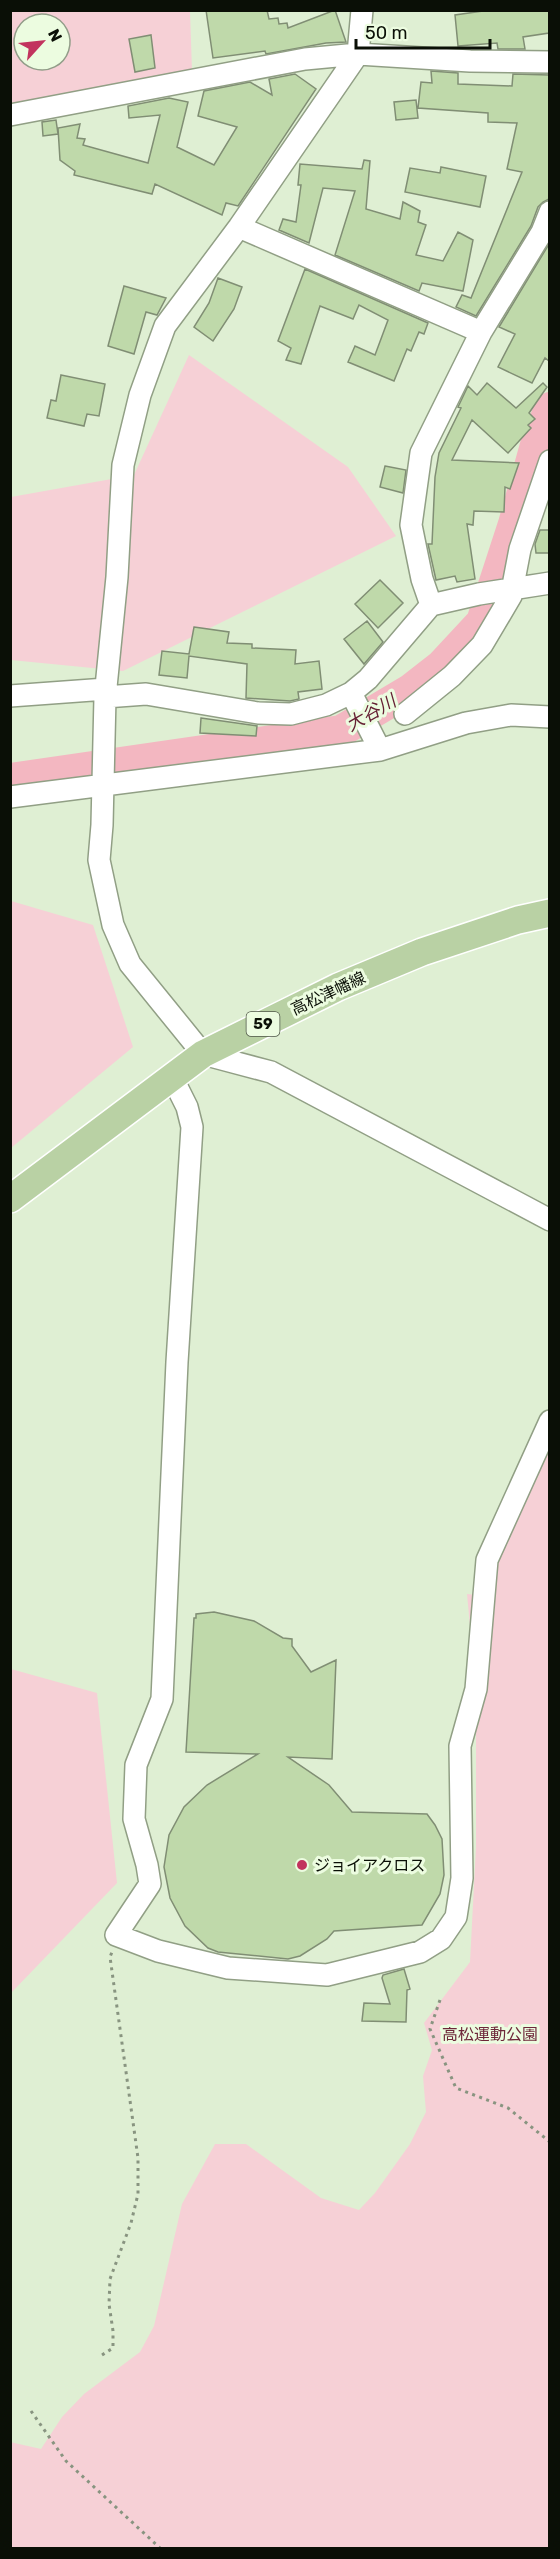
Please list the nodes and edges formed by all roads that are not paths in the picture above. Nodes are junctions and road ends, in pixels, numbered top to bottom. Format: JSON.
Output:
{"nodes":[{"id":1,"x":362,"y":10,"type":"edge"},
{"id":2,"x":358,"y":54,"type":"junction"},
{"id":3,"x":549,"y":62,"type":"edge"},
{"id":4,"x":10,"y":115,"type":"edge"},
{"id":5,"x":549,"y":212,"type":"edge"},
{"id":6,"x":239,"y":227,"type":"junction"},
{"id":7,"x":481,"y":332,"type":"junction"},
{"id":8,"x":549,"y":461,"type":"edge"},
{"id":9,"x":549,"y":583,"type":"edge"},
{"id":10,"x":510,"y":589,"type":"junction"},
{"id":11,"x":431,"y":606,"type":"junction"},
{"id":12,"x":106,"y":693,"type":"junction"},
{"id":13,"x":10,"y":696,"type":"edge"},
{"id":14,"x":354,"y":700,"type":"junction"},
{"id":15,"x":405,"y":714,"type":"dead end"},
{"id":16,"x":549,"y":717,"type":"edge"},
{"id":17,"x":378,"y":746,"type":"junction"},
{"id":18,"x":103,"y":785,"type":"junction"},
{"id":19,"x":10,"y":797,"type":"edge"},
{"id":20,"x":549,"y":913,"type":"edge"},
{"id":21,"x":203,"y":1054,"type":"junction"},
{"id":22,"x":172,"y":1077,"type":"junction"},
{"id":23,"x":10,"y":1199,"type":"edge"},
{"id":24,"x":549,"y":1220,"type":"edge"},
{"id":25,"x":549,"y":1421,"type":"edge"}],
"edges":[{"from":1,"to":2,"type":"street"},
{"from":2,"to":3,"type":"street"},
{"from":2,"to":4,"type":"street"},
{"from":2,"to":6,"type":"street"},
{"from":5,"to":7,"type":"street"},
{"from":6,"to":7,"type":"street"},
{"from":6,"to":12,"type":"street"},
{"from":7,"to":11,"type":"street"},
{"from":8,"to":10,"type":"street"},
{"from":9,"to":10,"type":"street"},
{"from":10,"to":11,"type":"street"},
{"from":10,"to":15,"type":"street"},
{"from":11,"to":14,"type":"street"},
{"from":12,"to":13,"type":"street"},
{"from":12,"to":14,"type":"street"},
{"from":12,"to":18,"type":"street"},
{"from":14,"to":17,"type":"street"},
{"from":16,"to":17,"type":"street"},
{"from":17,"to":18,"type":"street"},
{"from":18,"to":19,"type":"street"},
{"from":18,"to":21,"type":"street"},
{"from":20,"to":21,"type":"main road","name":"高松津幡線","number":"59"},
{"from":21,"to":22,"type":"main road","name":"高松津幡線","number":"59"},
{"from":21,"to":24,"type":"street"},
{"from":22,"to":23,"type":"main road","name":"高松津幡線","number":"59"},
{"from":22,"to":25,"type":"street"}]}
